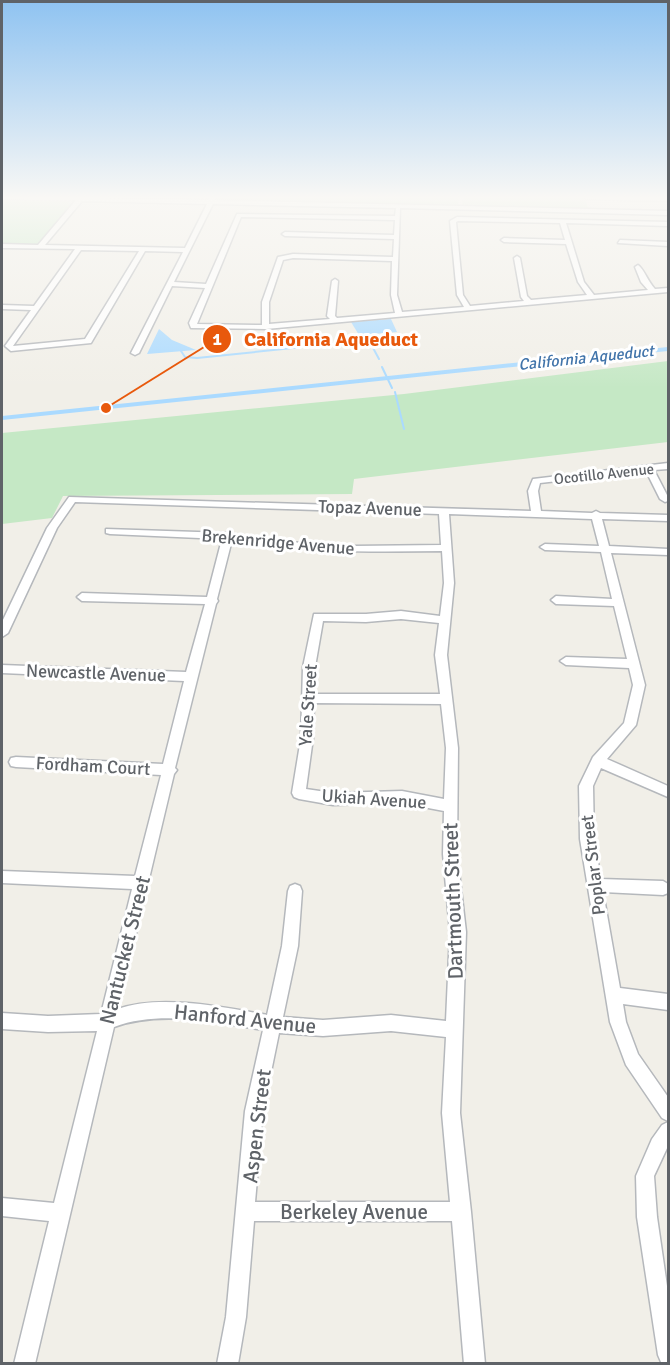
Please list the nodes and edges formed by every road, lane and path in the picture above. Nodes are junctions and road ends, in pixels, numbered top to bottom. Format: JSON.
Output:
{"nodes":[{"id":1,"x":70,"y":261,"type":"edge"},
{"id":2,"x":136,"y":261,"type":"edge"},
{"id":3,"x":182,"y":261,"type":"edge"},
{"id":4,"x":220,"y":261,"type":"edge"},
{"id":5,"x":278,"y":261,"type":"edge"},
{"id":6,"x":396,"y":261,"type":"edge"},
{"id":7,"x":457,"y":261,"type":"edge"},
{"id":8,"x":517,"y":261,"type":"edge"},
{"id":9,"x":575,"y":261,"type":"edge"},
{"id":10,"x":638,"y":267,"type":"dead end"},
{"id":11,"x":335,"y":281,"type":"dead end"},
{"id":12,"x":170,"y":284,"type":"junction"},
{"id":13,"x":210,"y":285,"type":"junction"},
{"id":14,"x":669,"y":290,"type":"edge"},
{"id":15,"x":653,"y":291,"type":"junction"},
{"id":16,"x":592,"y":297,"type":"junction"},
{"id":17,"x":530,"y":303,"type":"junction"},
{"id":18,"x":2,"y":307,"type":"edge"},
{"id":19,"x":37,"y":308,"type":"junction"},
{"id":20,"x":468,"y":308,"type":"junction"},
{"id":21,"x":400,"y":315,"type":"junction"},
{"id":22,"x":335,"y":320,"type":"junction"},
{"id":23,"x":266,"y":327,"type":"junction"},
{"id":24,"x":135,"y":353,"type":"dead end"},
{"id":25,"x":669,"y":466,"type":"edge"},
{"id":26,"x":649,"y":469,"type":"junction"},
{"id":27,"x":665,"y":499,"type":"dead end"},
{"id":28,"x":444,"y":510,"type":"junction"},
{"id":29,"x":536,"y":512,"type":"junction"},
{"id":30,"x":596,"y":514,"type":"junction"},
{"id":31,"x":669,"y":518,"type":"edge"},
{"id":32,"x":110,"y":531,"type":"dead end"},
{"id":33,"x":228,"y":536,"type":"junction"},
{"id":34,"x":545,"y":547,"type":"dead end"},
{"id":35,"x":446,"y":548,"type":"junction"},
{"id":36,"x":607,"y":549,"type":"junction"},
{"id":37,"x":669,"y":552,"type":"edge"},
{"id":38,"x":82,"y":597,"type":"dead end"},
{"id":39,"x":556,"y":600,"type":"dead end"},
{"id":40,"x":213,"y":601,"type":"junction"},
{"id":41,"x":618,"y":603,"type":"junction"},
{"id":42,"x":444,"y":620,"type":"junction"},
{"id":43,"x":2,"y":633,"type":"edge"},
{"id":44,"x":566,"y":661,"type":"dead end"},
{"id":45,"x":634,"y":664,"type":"junction"},
{"id":46,"x":2,"y":669,"type":"edge"},
{"id":47,"x":190,"y":677,"type":"junction"},
{"id":48,"x":307,"y":698,"type":"junction"},
{"id":49,"x":445,"y":699,"type":"junction"},
{"id":50,"x":598,"y":761,"type":"junction"},
{"id":51,"x":16,"y":762,"type":"dead end"},
{"id":52,"x":170,"y":770,"type":"junction"},
{"id":53,"x":669,"y":792,"type":"edge"},
{"id":54,"x":299,"y":793,"type":"joint"},
{"id":55,"x":450,"y":806,"type":"junction"},
{"id":56,"x":2,"y":877,"type":"edge"},
{"id":57,"x":141,"y":883,"type":"junction"},
{"id":58,"x":594,"y":885,"type":"junction"},
{"id":59,"x":663,"y":888,"type":"dead end"},
{"id":60,"x":295,"y":891,"type":"dead end"},
{"id":61,"x":613,"y":995,"type":"junction"},
{"id":62,"x":669,"y":1002,"type":"edge"},
{"id":63,"x":2,"y":1021,"type":"edge"},
{"id":64,"x":107,"y":1022,"type":"junction"},
{"id":65,"x":273,"y":1024,"type":"junction"},
{"id":66,"x":454,"y":1030,"type":"junction"},
{"id":67,"x":669,"y":1112,"type":"edge"},
{"id":68,"x":669,"y":1131,"type":"edge"},
{"id":69,"x":2,"y":1207,"type":"edge"},
{"id":70,"x":246,"y":1211,"type":"junction"},
{"id":71,"x":462,"y":1212,"type":"junction"},
{"id":72,"x":62,"y":1213,"type":"junction"},
{"id":73,"x":669,"y":1355,"type":"edge"},
{"id":74,"x":24,"y":1364,"type":"edge"},
{"id":75,"x":227,"y":1364,"type":"edge"},
{"id":76,"x":475,"y":1364,"type":"edge"}],
"edges":[{"from":1,"to":19,"type":"street"},
{"from":2,"to":19,"type":"street"},
{"from":3,"to":12,"type":"street"},
{"from":4,"to":13,"type":"street"},
{"from":5,"to":23,"type":"street"},
{"from":6,"to":21,"type":"street"},
{"from":7,"to":20,"type":"street"},
{"from":8,"to":17,"type":"street"},
{"from":9,"to":16,"type":"street"},
{"from":10,"to":15,"type":"street"},
{"from":11,"to":22,"type":"street"},
{"from":12,"to":13,"type":"street"},
{"from":12,"to":24,"type":"street"},
{"from":13,"to":23,"type":"street"},
{"from":14,"to":15,"type":"street"},
{"from":15,"to":16,"type":"street"},
{"from":16,"to":17,"type":"street"},
{"from":17,"to":20,"type":"street"},
{"from":18,"to":19,"type":"street"},
{"from":20,"to":21,"type":"street"},
{"from":21,"to":22,"type":"street"},
{"from":22,"to":23,"type":"street"},
{"from":25,"to":26,"type":"street","name":"Ocotillo Avenue"},
{"from":26,"to":27,"type":"street"},
{"from":26,"to":29,"type":"street","name":"Ocotillo Avenue"},
{"from":28,"to":29,"type":"street","name":"Topaz Avenue"},
{"from":28,"to":35,"type":"street","name":"Dartmouth Street"},
{"from":28,"to":43,"type":"street","name":"Topaz Avenue"},
{"from":29,"to":30,"type":"street","name":"Topaz Avenue"},
{"from":30,"to":31,"type":"street","name":"Topaz Avenue"},
{"from":30,"to":36,"type":"street","name":"Poplar Street"},
{"from":32,"to":33,"type":"street","name":"Brekenridge Avenue"},
{"from":33,"to":35,"type":"street","name":"Brekenridge Avenue"},
{"from":33,"to":40,"type":"street","name":"Nantucket Street"},
{"from":34,"to":36,"type":"street"},
{"from":35,"to":42,"type":"street","name":"Dartmouth Street"},
{"from":36,"to":37,"type":"street"},
{"from":36,"to":41,"type":"street","name":"Poplar Street"},
{"from":38,"to":40,"type":"street"},
{"from":39,"to":41,"type":"street"},
{"from":40,"to":47,"type":"street","name":"Nantucket Street"},
{"from":41,"to":45,"type":"street","name":"Poplar Street"},
{"from":42,"to":48,"type":"street","name":"Yale Street"},
{"from":42,"to":49,"type":"street","name":"Dartmouth Street"},
{"from":44,"to":45,"type":"street"},
{"from":45,"to":50,"type":"street","name":"Poplar Street"},
{"from":46,"to":47,"type":"street","name":"Newcastle Avenue"},
{"from":47,"to":52,"type":"street","name":"Nantucket Street"},
{"from":48,"to":49,"type":"street"},
{"from":48,"to":54,"type":"street","name":"Yale Street"},
{"from":49,"to":55,"type":"street","name":"Dartmouth Street"},
{"from":50,"to":53,"type":"street"},
{"from":50,"to":58,"type":"street","name":"Poplar Street"},
{"from":51,"to":52,"type":"street","name":"Fordham Court"},
{"from":52,"to":57,"type":"street","name":"Nantucket Street"},
{"from":54,"to":55,"type":"street","name":"Ukiah Avenue"},
{"from":55,"to":66,"type":"street","name":"Dartmouth Street"},
{"from":56,"to":57,"type":"street"},
{"from":57,"to":64,"type":"street","name":"Nantucket Street"},
{"from":58,"to":59,"type":"street"},
{"from":58,"to":61,"type":"street","name":"Poplar Street"},
{"from":60,"to":65,"type":"street","name":"Aspen Street"},
{"from":61,"to":62,"type":"street"},
{"from":61,"to":67,"type":"street","name":"Poplar Street"},
{"from":63,"to":64,"type":"street","name":"Hanford Avenue"},
{"from":64,"to":65,"type":"street","name":"Hanford Avenue"},
{"from":64,"to":72,"type":"street","name":"Nantucket Street"},
{"from":65,"to":66,"type":"street","name":"Hanford Avenue"},
{"from":65,"to":70,"type":"street","name":"Aspen Street"},
{"from":66,"to":71,"type":"street","name":"Dartmouth Street"},
{"from":68,"to":73,"type":"street"},
{"from":69,"to":72,"type":"street"},
{"from":70,"to":71,"type":"street","name":"Berkeley Avenue"},
{"from":70,"to":75,"type":"street","name":"Aspen Street"},
{"from":71,"to":76,"type":"street","name":"Dartmouth Street"},
{"from":72,"to":74,"type":"street","name":"Nantucket Street"}]}
